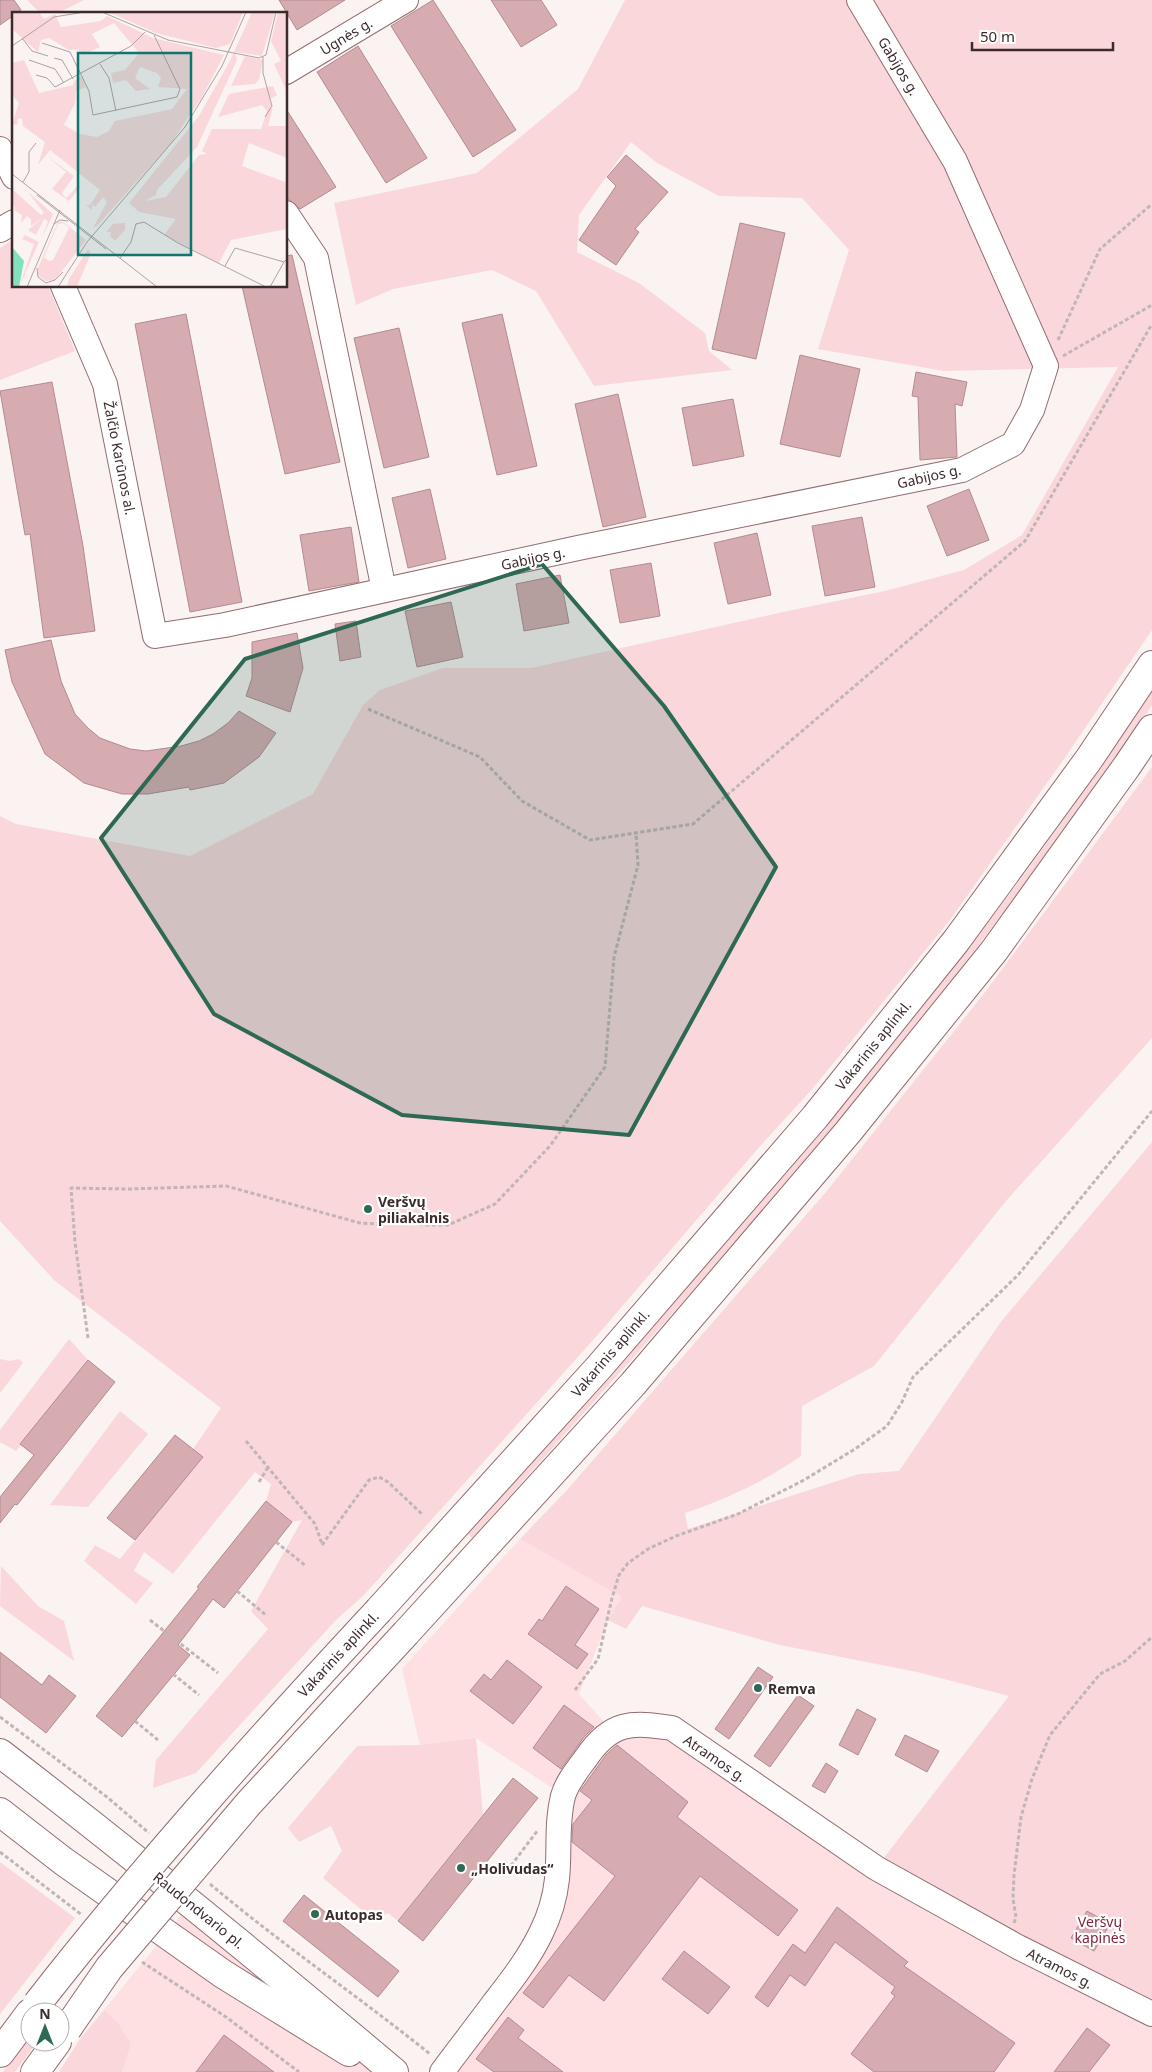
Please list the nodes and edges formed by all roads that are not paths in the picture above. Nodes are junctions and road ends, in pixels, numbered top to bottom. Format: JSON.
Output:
{"nodes":[{"id":1,"x":406,"y":0,"type":"edge"},
{"id":2,"x":859,"y":0,"type":"edge"},
{"id":3,"x":288,"y":71,"type":"edge"},
{"id":4,"x":0,"y":149,"type":"edge"},
{"id":5,"x":12,"y":173,"type":"edge"},
{"id":6,"x":288,"y":216,"type":"edge"},
{"id":7,"x":12,"y":223,"type":"edge"},
{"id":8,"x":0,"y":230,"type":"edge"},
{"id":9,"x":64,"y":288,"type":"edge"},
{"id":10,"x":384,"y":590,"type":"junction"},
{"id":11,"x":155,"y":636,"type":"joint"},
{"id":12,"x":1152,"y":665,"type":"edge"},
{"id":13,"x":1152,"y":729,"type":"edge"},
{"id":14,"x":0,"y":1753,"type":"edge"},
{"id":15,"x":0,"y":1812,"type":"edge"},
{"id":16,"x":39,"y":2002,"type":"edge"},
{"id":17,"x":1152,"y":2014,"type":"edge"},
{"id":18,"x":70,"y":2023,"type":"edge"},
{"id":19,"x":20,"y":2027,"type":"edge"},
{"id":20,"x":49,"y":2052,"type":"edge"},
{"id":21,"x":0,"y":2053,"type":"edge"},
{"id":22,"x":444,"y":2070,"type":"edge"},
{"id":23,"x":35,"y":2072,"type":"edge"},
{"id":24,"x":382,"y":2072,"type":"edge"},
{"id":25,"x":394,"y":2072,"type":"edge"}],
"edges":[{"from":1,"to":3,"type":"street","name":"Ugnės g."},
{"from":2,"to":10,"type":"street","name":"Gabijos g."},
{"from":4,"to":5,"type":"street"},
{"from":6,"to":10,"type":"street"},
{"from":7,"to":8,"type":"street"},
{"from":9,"to":11,"type":"street","name":"Žalčio Karūnos al."},
{"from":10,"to":11,"type":"street","name":"Gabijos g."},
{"from":12,"to":16,"type":"main road","name":"Vakarinis aplinkl.","bridge":true},
{"from":13,"to":18,"type":"main road","bridge":true},
{"from":14,"to":25,"type":"main road","name":"Raudondvario pl."},
{"from":15,"to":24,"type":"main road"},
{"from":17,"to":22,"type":"street","name":"Atramos g."},
{"from":19,"to":21,"type":"main road","name":"Vakarinis aplinkl."},
{"from":20,"to":23,"type":"main road"}]}
